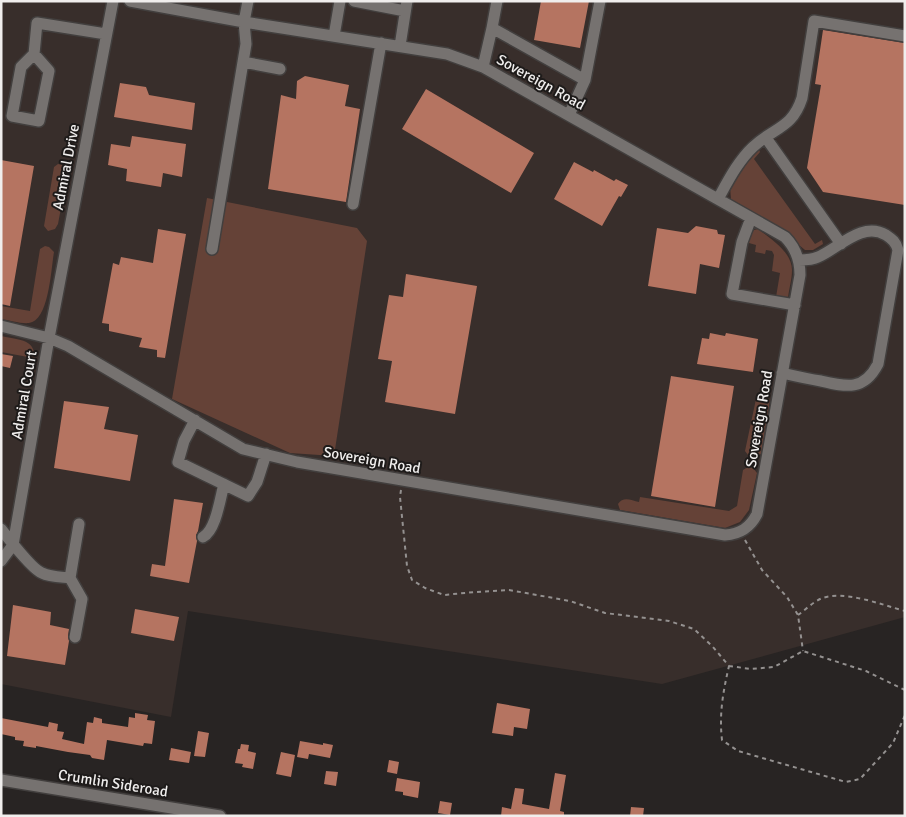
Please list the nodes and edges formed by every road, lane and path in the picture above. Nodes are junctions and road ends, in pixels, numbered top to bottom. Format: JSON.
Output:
{"nodes":[{"id":1,"x":113,"y":1,"type":"edge"},
{"id":2,"x":130,"y":1,"type":"edge"},
{"id":3,"x":248,"y":1,"type":"edge"},
{"id":4,"x":340,"y":1,"type":"edge"},
{"id":5,"x":354,"y":1,"type":"edge"},
{"id":6,"x":497,"y":1,"type":"edge"},
{"id":7,"x":600,"y":1,"type":"edge"},
{"id":8,"x":406,"y":6,"type":"edge"},
{"id":9,"x":244,"y":22,"type":"junction"},
{"id":10,"x":492,"y":28,"type":"junction"},
{"id":11,"x":106,"y":34,"type":"junction"},
{"id":12,"x":334,"y":36,"type":"junction"},
{"id":13,"x":905,"y":36,"type":"edge"},
{"id":14,"x":381,"y":43,"type":"junction"},
{"id":15,"x":400,"y":46,"type":"junction"},
{"id":16,"x":34,"y":54,"type":"junction"},
{"id":17,"x":243,"y":62,"type":"junction"},
{"id":18,"x":482,"y":67,"type":"junction"},
{"id":19,"x":280,"y":68,"type":"dead end"},
{"id":20,"x":585,"y":80,"type":"junction"},
{"id":21,"x":569,"y":115,"type":"junction"},
{"id":22,"x":766,"y":138,"type":"junction"},
{"id":23,"x":718,"y":199,"type":"junction"},
{"id":24,"x":353,"y":204,"type":"dead end"},
{"id":25,"x":751,"y":218,"type":"junction"},
{"id":26,"x":842,"y":244,"type":"junction"},
{"id":27,"x":901,"y":248,"type":"edge"},
{"id":28,"x":212,"y":249,"type":"dead end"},
{"id":29,"x":799,"y":260,"type":"junction"},
{"id":30,"x":795,"y":305,"type":"junction"},
{"id":31,"x":1,"y":326,"type":"edge"},
{"id":32,"x":49,"y":338,"type":"junction"},
{"id":33,"x":782,"y":373,"type":"junction"},
{"id":34,"x":195,"y":420,"type":"junction"},
{"id":35,"x":266,"y":454,"type":"junction"},
{"id":36,"x":403,"y":481,"type":"junction"},
{"id":37,"x":224,"y":484,"type":"junction"},
{"id":38,"x":79,"y":524,"type":"dead end"},
{"id":39,"x":1,"y":529,"type":"edge"},
{"id":40,"x":740,"y":532,"type":"junction"},
{"id":41,"x":203,"y":537,"type":"dead end"},
{"id":42,"x":13,"y":545,"type":"junction"},
{"id":43,"x":1,"y":561,"type":"edge"},
{"id":44,"x":70,"y":578,"type":"junction"},
{"id":45,"x":905,"y":611,"type":"edge"},
{"id":46,"x":798,"y":615,"type":"junction"},
{"id":47,"x":76,"y":637,"type":"dead end"},
{"id":48,"x":803,"y":651,"type":"junction"},
{"id":49,"x":729,"y":666,"type":"junction"},
{"id":50,"x":905,"y":690,"type":"edge"},
{"id":51,"x":905,"y":715,"type":"edge"},
{"id":52,"x":1,"y":780,"type":"edge"},
{"id":53,"x":220,"y":816,"type":"edge"}],
"edges":[{"from":1,"to":11,"type":"street","name":"Admiral Drive"},
{"from":2,"to":9,"type":"street","name":"Sovereign Road"},
{"from":3,"to":9,"type":"street"},
{"from":4,"to":12,"type":"street"},
{"from":5,"to":8,"type":"street"},
{"from":6,"to":10,"type":"street"},
{"from":7,"to":20,"type":"street"},
{"from":8,"to":15,"type":"street"},
{"from":9,"to":12,"type":"street","name":"Sovereign Road"},
{"from":9,"to":17,"type":"street"},
{"from":10,"to":18,"type":"street"},
{"from":10,"to":20,"type":"street"},
{"from":11,"to":16,"type":"street"},
{"from":11,"to":32,"type":"street","name":"Admiral Drive"},
{"from":12,"to":14,"type":"street","name":"Sovereign Road"},
{"from":13,"to":22,"type":"street"},
{"from":14,"to":15,"type":"street","name":"Sovereign Road"},
{"from":14,"to":24,"type":"street"},
{"from":15,"to":18,"type":"street","name":"Sovereign Road"},
{"from":16,"to":16,"type":"street"},
{"from":17,"to":19,"type":"street"},
{"from":17,"to":28,"type":"street"},
{"from":18,"to":21,"type":"street","name":"Sovereign Road"},
{"from":20,"to":21,"type":"street"},
{"from":21,"to":23,"type":"street","name":"Sovereign Road"},
{"from":22,"to":23,"type":"street"},
{"from":22,"to":26,"type":"street"},
{"from":23,"to":25,"type":"street","name":"Sovereign Road"},
{"from":25,"to":29,"type":"street","name":"Sovereign Road"},
{"from":25,"to":30,"type":"street"},
{"from":26,"to":27,"type":"street"},
{"from":26,"to":29,"type":"street"},
{"from":27,"to":33,"type":"street"},
{"from":29,"to":30,"type":"street","name":"Sovereign Road"},
{"from":30,"to":33,"type":"street","name":"Sovereign Road"},
{"from":31,"to":32,"type":"street","name":"Sovereign Road"},
{"from":32,"to":34,"type":"street","name":"Sovereign Road"},
{"from":32,"to":42,"type":"street","name":"Admiral Court"},
{"from":33,"to":40,"type":"street","name":"Sovereign Road"},
{"from":34,"to":35,"type":"street","name":"Sovereign Road"},
{"from":34,"to":37,"type":"street"},
{"from":35,"to":36,"type":"street","name":"Sovereign Road"},
{"from":35,"to":37,"type":"street"},
{"from":36,"to":40,"type":"street","name":"Sovereign Road"},
{"from":36,"to":49,"type":"path"},
{"from":37,"to":41,"type":"street"},
{"from":38,"to":44,"type":"street"},
{"from":39,"to":42,"type":"street"},
{"from":40,"to":46,"type":"path"},
{"from":42,"to":43,"type":"street"},
{"from":42,"to":44,"type":"street"},
{"from":44,"to":47,"type":"street"},
{"from":45,"to":46,"type":"path"},
{"from":46,"to":48,"type":"path"},
{"from":48,"to":49,"type":"path"},
{"from":48,"to":50,"type":"path"},
{"from":49,"to":51,"type":"path"},
{"from":52,"to":53,"type":"street","name":"Crumlin Sideroad"}]}
